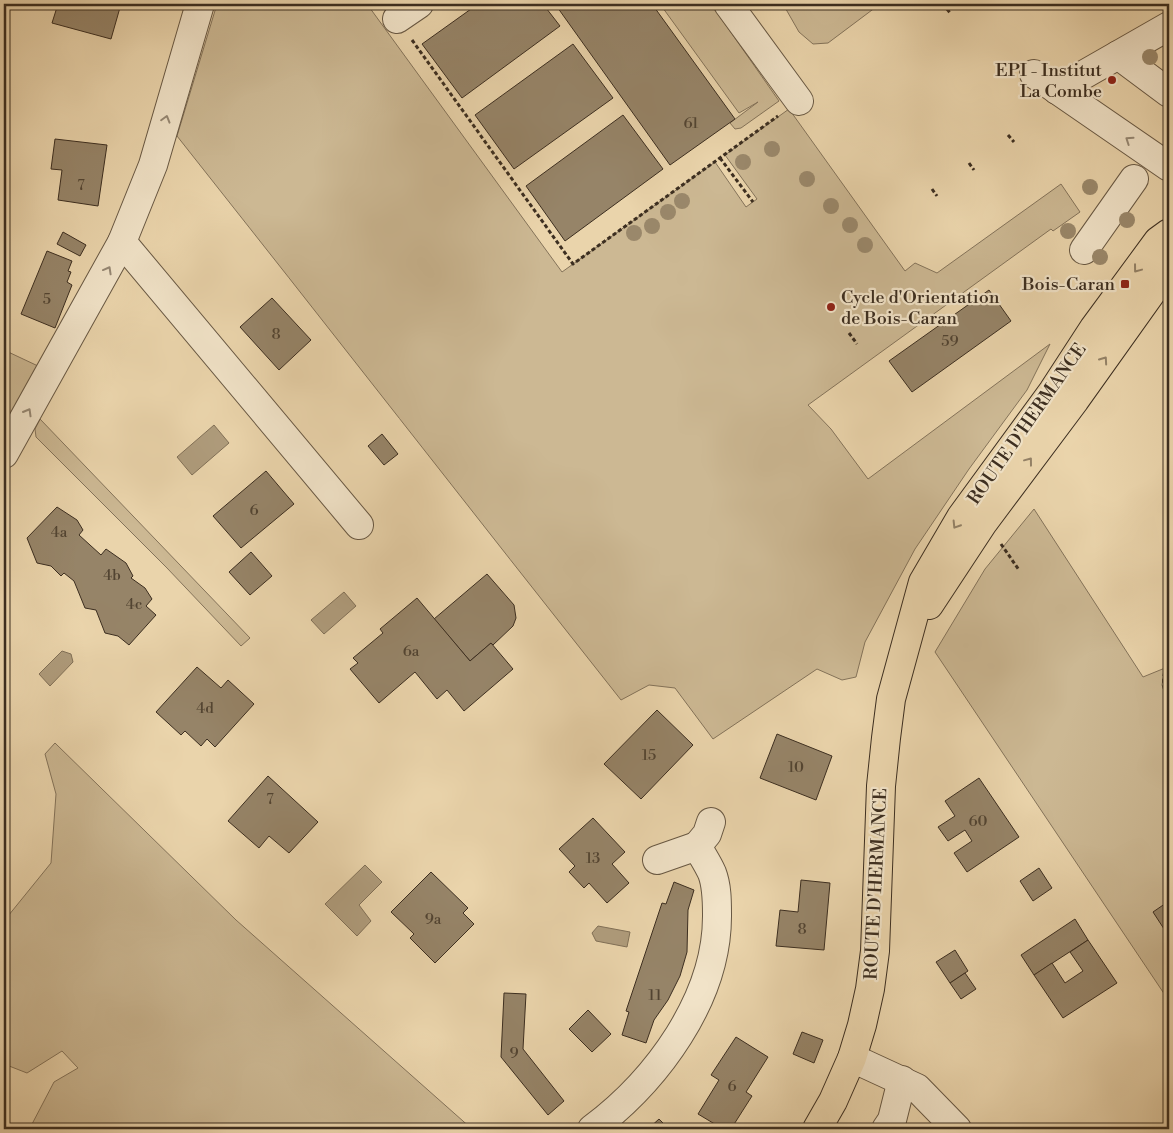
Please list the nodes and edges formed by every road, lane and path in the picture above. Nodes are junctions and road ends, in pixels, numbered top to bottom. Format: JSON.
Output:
{"nodes":[{"id":1,"x":200,"y":4,"type":"edge"},
{"id":2,"x":728,"y":4,"type":"edge"},
{"id":3,"x":944,"y":4,"type":"edge"},
{"id":4,"x":408,"y":11,"type":"edge"},
{"id":5,"x":951,"y":14,"type":"dead end"},
{"id":6,"x":1169,"y":26,"type":"edge"},
{"id":7,"x":1118,"y":55,"type":"junction"},
{"id":8,"x":1034,"y":74,"type":"dead end"},
{"id":9,"x":1057,"y":90,"type":"junction"},
{"id":10,"x":1169,"y":93,"type":"edge"},
{"id":11,"x":799,"y":101,"type":"joint"},
{"id":12,"x":1008,"y":135,"type":"dead end"},
{"id":13,"x":1014,"y":142,"type":"dead end"},
{"id":14,"x":720,"y":158,"type":"junction"},
{"id":15,"x":969,"y":163,"type":"dead end"},
{"id":16,"x":1169,"y":167,"type":"edge"},
{"id":17,"x":974,"y":170,"type":"dead end"},
{"id":18,"x":1134,"y":180,"type":"dead end"},
{"id":19,"x":932,"y":189,"type":"dead end"},
{"id":20,"x":937,"y":196,"type":"dead end"},
{"id":21,"x":753,"y":202,"type":"dead end"},
{"id":22,"x":1169,"y":233,"type":"edge"},
{"id":23,"x":122,"y":242,"type":"junction"},
{"id":24,"x":1084,"y":250,"type":"dead end"},
{"id":25,"x":1169,"y":268,"type":"edge"},
{"id":26,"x":848,"y":333,"type":"dead end"},
{"id":27,"x":858,"y":344,"type":"dead end"},
{"id":28,"x":4,"y":454,"type":"edge"},
{"id":29,"x":359,"y":525,"type":"dead end"},
{"id":30,"x":911,"y":631,"type":"junction"},
{"id":31,"x":1169,"y":660,"type":"edge"},
{"id":32,"x":1169,"y":705,"type":"edge"},
{"id":33,"x":711,"y":822,"type":"dead end"},
{"id":34,"x":698,"y":846,"type":"junction"},
{"id":35,"x":657,"y":860,"type":"dead end"},
{"id":36,"x":852,"y":1058,"type":"junction"},
{"id":37,"x":902,"y":1080,"type":"junction"},
{"id":38,"x":592,"y":1129,"type":"edge"},
{"id":39,"x":817,"y":1129,"type":"edge"},
{"id":40,"x":886,"y":1129,"type":"edge"},
{"id":41,"x":957,"y":1129,"type":"edge"}],
"edges":[{"from":23,"to":1,"type":"street","one_way":true},
{"from":2,"to":11,"type":"street"},
{"from":3,"to":5,"type":"path"},
{"from":4,"to":14,"type":"path"},
{"from":6,"to":7,"type":"street"},
{"from":7,"to":9,"type":"street"},
{"from":7,"to":10,"type":"street"},
{"from":8,"to":9,"type":"street"},
{"from":16,"to":9,"type":"street","one_way":true},
{"from":11,"to":14,"type":"path"},
{"from":12,"to":13,"type":"path"},
{"from":14,"to":21,"type":"path"},
{"from":15,"to":17,"type":"path"},
{"from":18,"to":24,"type":"street"},
{"from":19,"to":20,"type":"path"},
{"from":22,"to":30,"type":"main road","name":"ROUTE D'HERMANCE","one_way":true},
{"from":28,"to":23,"type":"street","one_way":true},
{"from":23,"to":29,"type":"street"},
{"from":30,"to":25,"type":"main road","name":"ROUTE D'HERMANCE","one_way":true},
{"from":26,"to":27,"type":"path"},
{"from":30,"to":36,"type":"main road","name":"ROUTE D'HERMANCE"},
{"from":31,"to":32,"type":"path"},
{"from":33,"to":34,"type":"street"},
{"from":34,"to":35,"type":"street"},
{"from":34,"to":38,"type":"street"},
{"from":36,"to":37,"type":"street"},
{"from":36,"to":39,"type":"main road","name":"ROUTE D'HERMANCE"},
{"from":37,"to":40,"type":"street"},
{"from":37,"to":41,"type":"street"}]}
